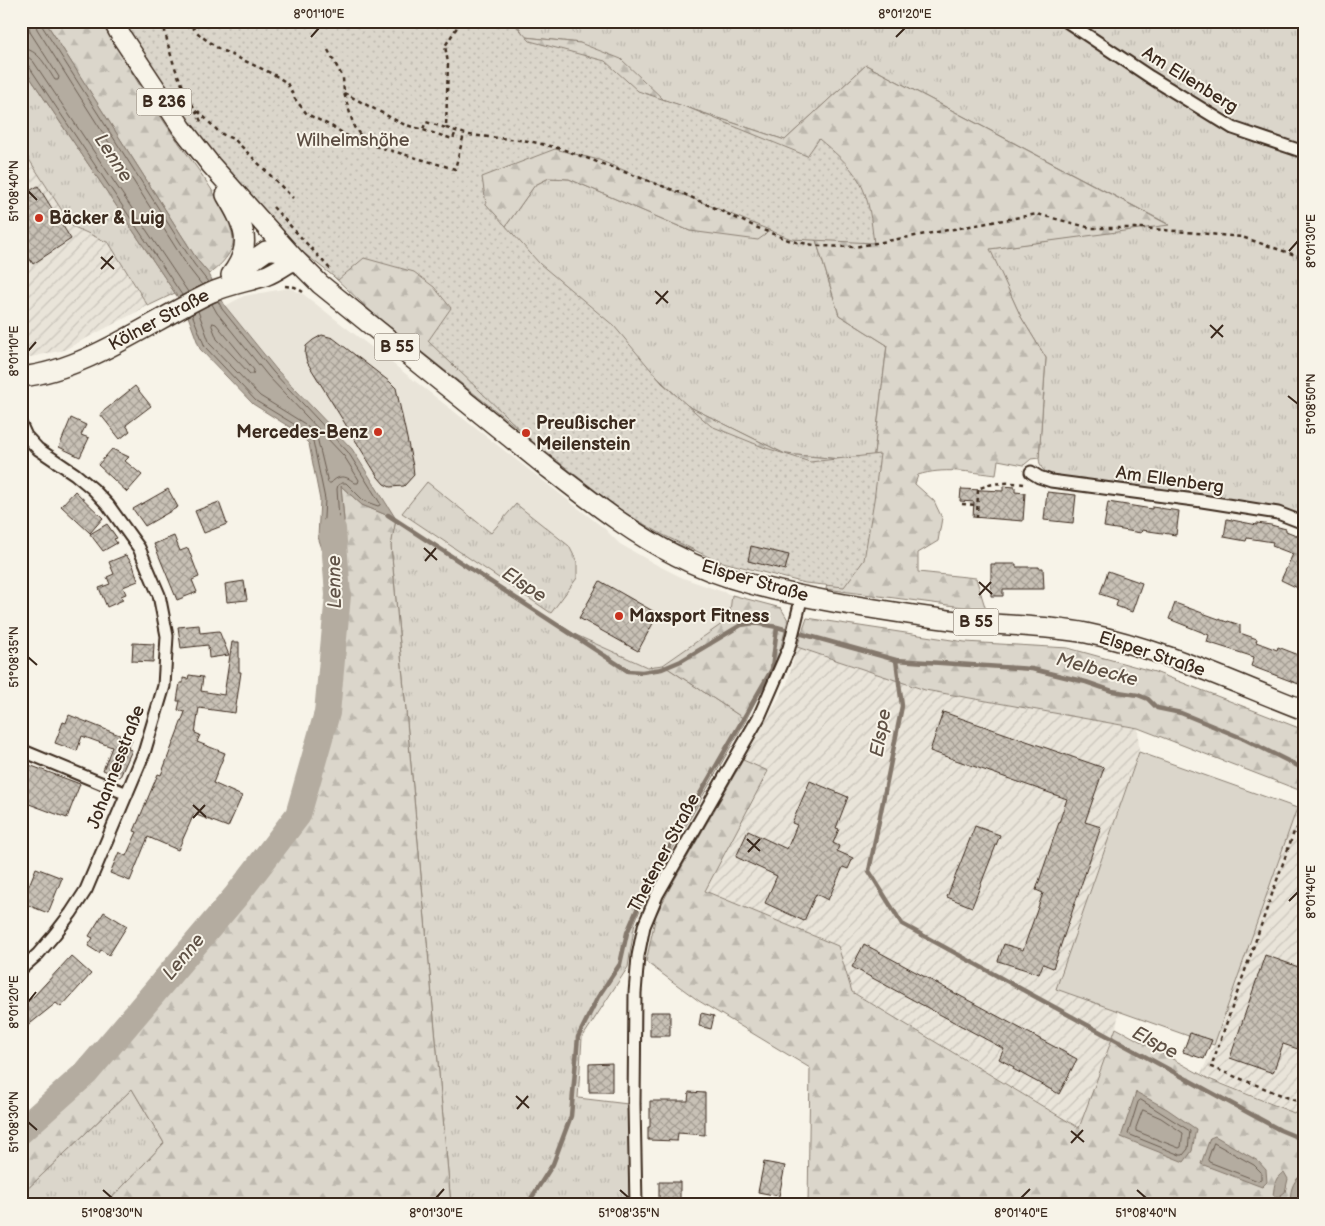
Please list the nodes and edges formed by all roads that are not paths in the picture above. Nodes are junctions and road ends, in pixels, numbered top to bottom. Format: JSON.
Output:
{"nodes":[{"id":1,"x":113,"y":21,"type":"edge"},
{"id":2,"x":1066,"y":21,"type":"edge"},
{"id":3,"x":1304,"y":152,"type":"edge"},
{"id":4,"x":211,"y":165,"type":"junction"},
{"id":5,"x":295,"y":259,"type":"junction"},
{"id":6,"x":231,"y":275,"type":"junction"},
{"id":7,"x":211,"y":292,"type":"junction"},
{"id":8,"x":21,"y":377,"type":"edge"},
{"id":9,"x":21,"y":425,"type":"edge"},
{"id":10,"x":1031,"y":472,"type":"dead end"},
{"id":11,"x":1304,"y":523,"type":"edge"},
{"id":12,"x":802,"y":596,"type":"junction"},
{"id":13,"x":1304,"y":710,"type":"edge"},
{"id":14,"x":21,"y":750,"type":"edge"},
{"id":15,"x":127,"y":794,"type":"junction"},
{"id":16,"x":21,"y":968,"type":"edge"},
{"id":17,"x":636,"y":1205,"type":"edge"}],
"edges":[{"from":1,"to":4,"type":"main road","number":"B 236"},
{"from":2,"to":3,"type":"street","name":"Am Ellenberg"},
{"from":4,"to":5,"type":"main road","number":"B 236"},
{"from":4,"to":6,"type":"main road","number":"B 55"},
{"from":5,"to":6,"type":"main road","number":"B 55"},
{"from":5,"to":7,"type":"main road","name":"Kölner Straße","number":"B 55"},
{"from":5,"to":12,"type":"main road","name":"Elsper Straße","number":"B 55"},
{"from":6,"to":7,"type":"main road","number":"B 55"},
{"from":7,"to":8,"type":"main road","name":"Kölner Straße","number":"B 55"},
{"from":9,"to":15,"type":"street","name":"Johannesstraße"},
{"from":10,"to":11,"type":"street","name":"Am Ellenberg"},
{"from":12,"to":13,"type":"main road","name":"Elsper Straße","number":"B 55"},
{"from":12,"to":17,"type":"street","name":"Thetener Straße"},
{"from":14,"to":15,"type":"street"},
{"from":15,"to":16,"type":"street","name":"Johannesstraße"}]}
